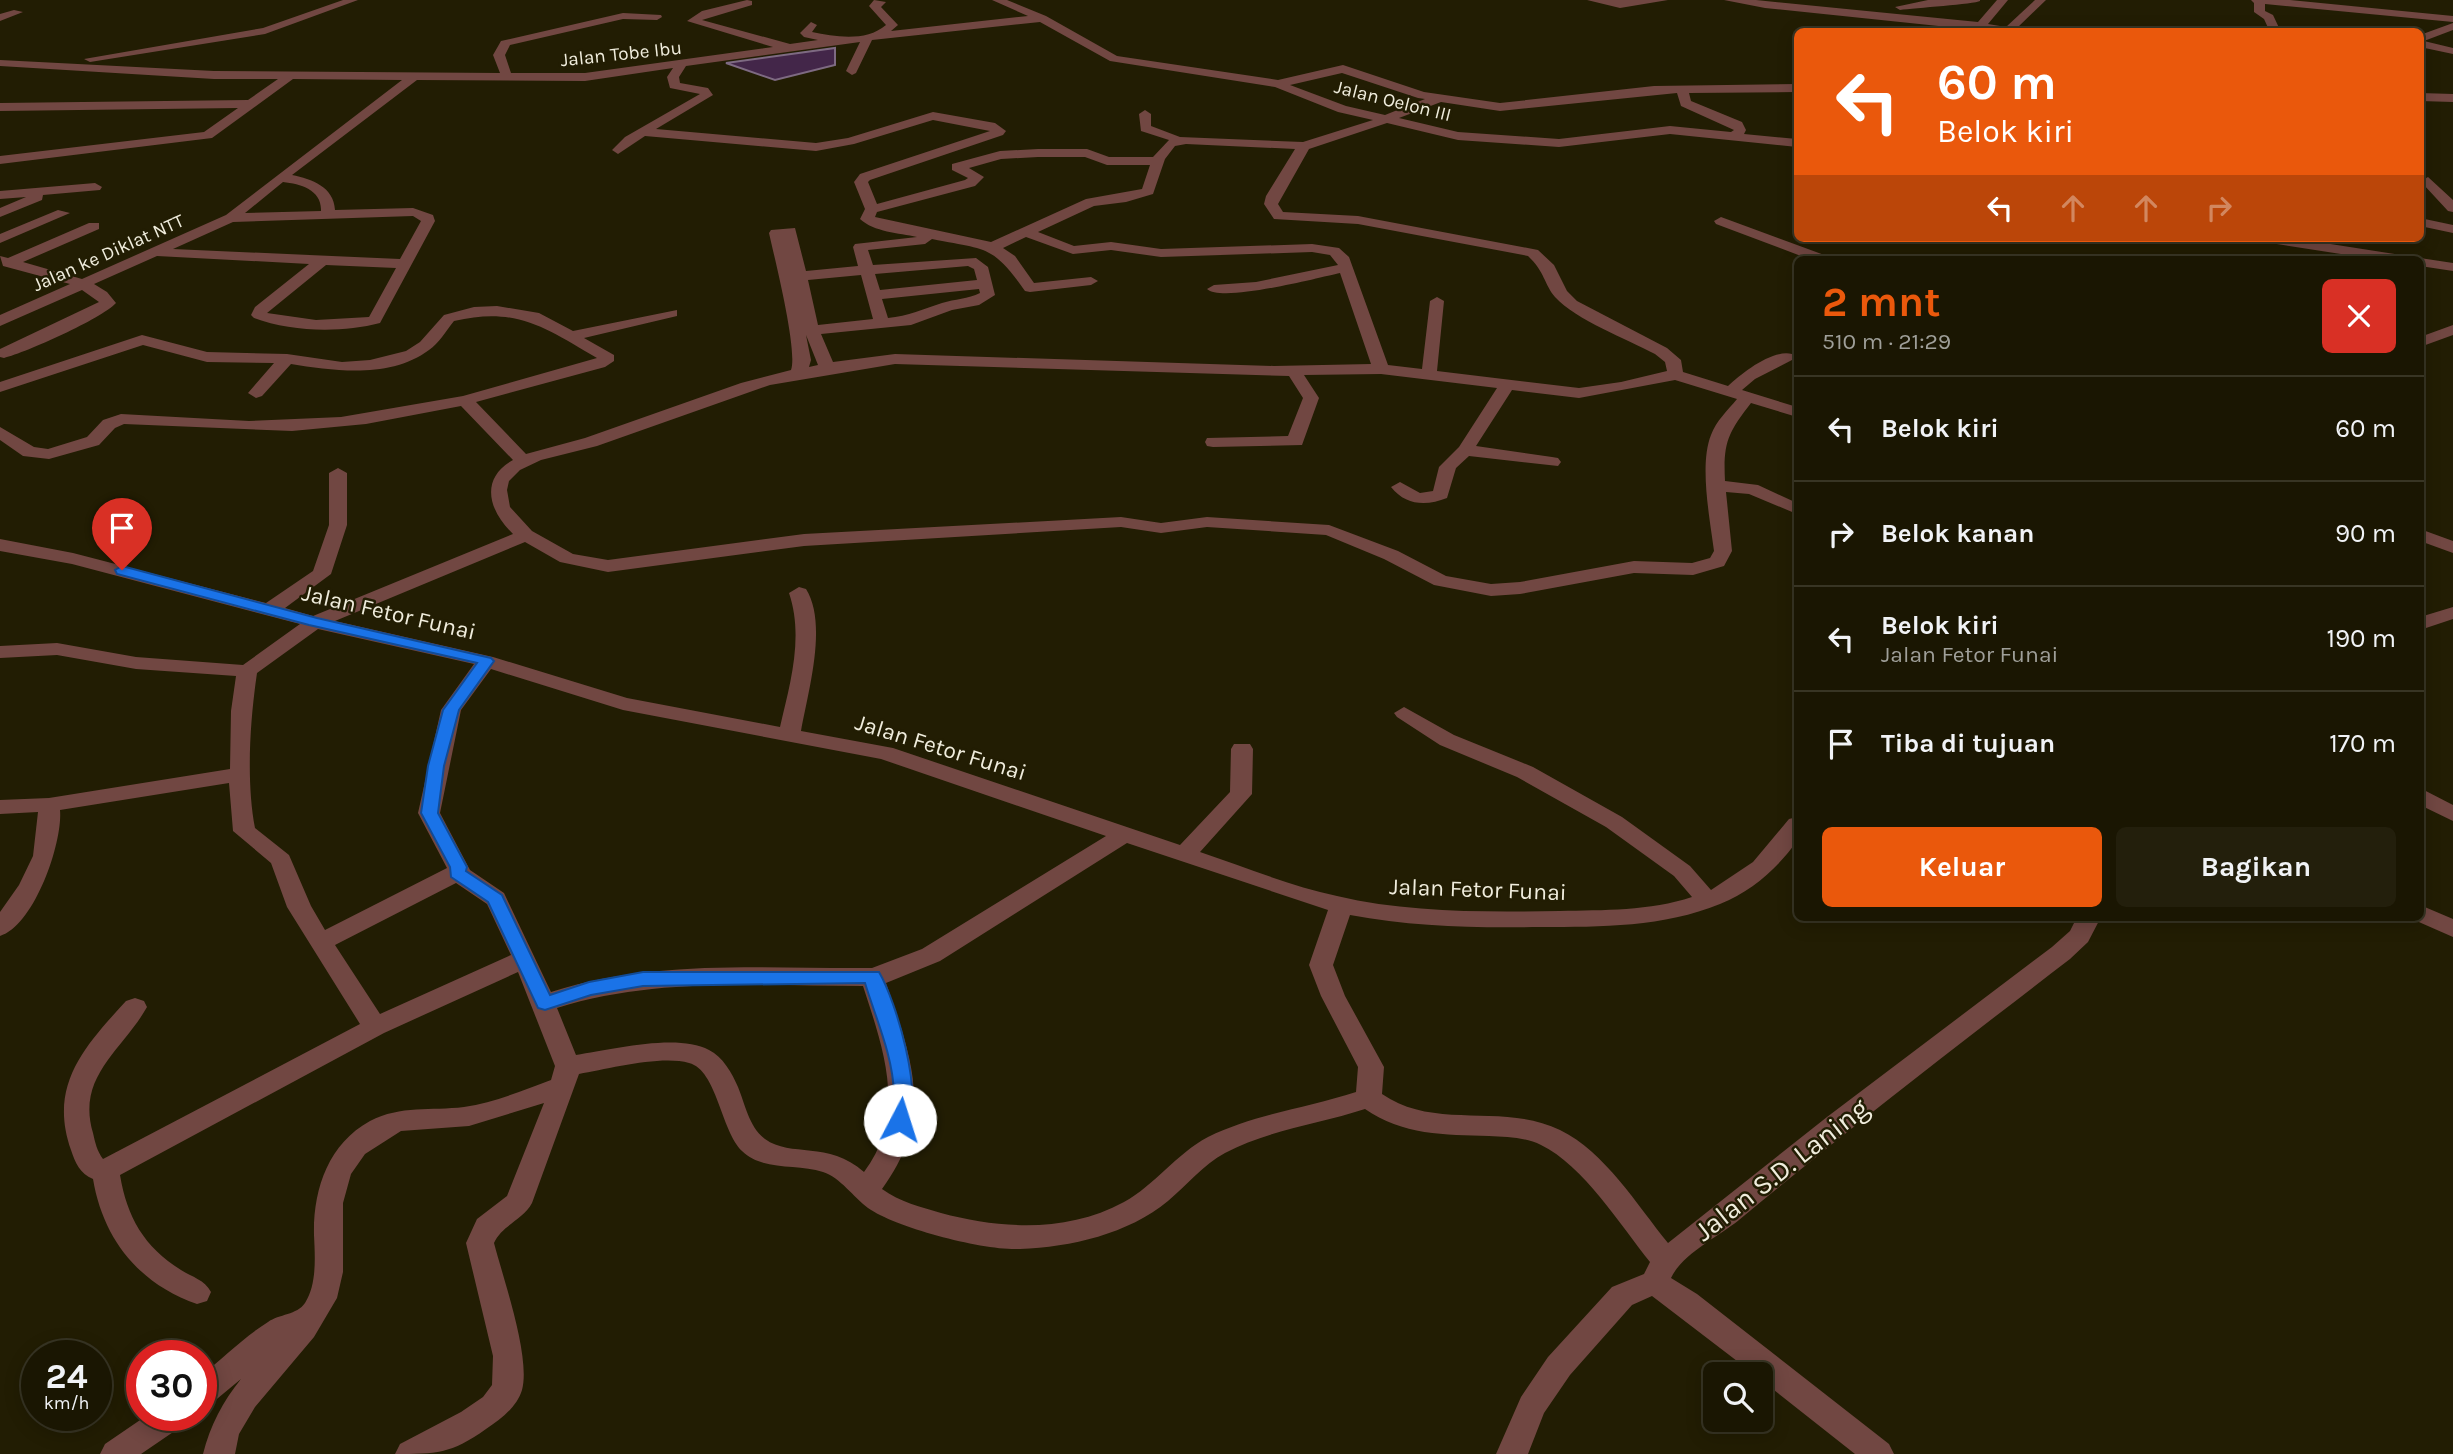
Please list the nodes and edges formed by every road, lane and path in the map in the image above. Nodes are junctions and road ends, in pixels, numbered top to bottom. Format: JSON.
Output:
{"nodes":[{"id":1,"x":353,"y":0,"type":"edge"},
{"id":2,"x":879,"y":0,"type":"edge"},
{"id":3,"x":997,"y":0,"type":"edge"},
{"id":4,"x":1592,"y":0,"type":"edge"},
{"id":5,"x":1663,"y":0,"type":"edge"},
{"id":6,"x":1729,"y":0,"type":"edge"},
{"id":7,"x":1952,"y":0,"type":"edge"},
{"id":8,"x":1960,"y":0,"type":"edge"},
{"id":9,"x":2003,"y":0,"type":"edge"},
{"id":10,"x":2041,"y":0,"type":"edge"},
{"id":11,"x":2259,"y":0,"type":"edge"},
{"id":12,"x":1975,"y":1,"type":"edge"},
{"id":13,"x":748,"y":3,"type":"dead end"},
{"id":14,"x":18,"y":12,"type":"dead end"},
{"id":15,"x":1825,"y":12,"type":"junction"},
{"id":16,"x":657,"y":17,"type":"dead end"},
{"id":17,"x":1910,"y":17,"type":"junction"},
{"id":18,"x":0,"y":18,"type":"edge"},
{"id":19,"x":1042,"y":18,"type":"junction"},
{"id":20,"x":2453,"y":19,"type":"edge"},
{"id":21,"x":1981,"y":24,"type":"junction"},
{"id":22,"x":811,"y":25,"type":"dead end"},
{"id":23,"x":1835,"y":26,"type":"dead end"},
{"id":24,"x":2453,"y":26,"type":"edge"},
{"id":25,"x":2000,"y":28,"type":"edge"},
{"id":26,"x":2017,"y":28,"type":"edge"},
{"id":27,"x":2274,"y":28,"type":"edge"},
{"id":28,"x":881,"y":35,"type":"junction"},
{"id":29,"x":867,"y":37,"type":"junction"},
{"id":30,"x":2424,"y":37,"type":"edge"},
{"id":31,"x":836,"y":41,"type":"junction"},
{"id":32,"x":199,"y":43,"type":"junction"},
{"id":33,"x":2424,"y":45,"type":"edge"},
{"id":34,"x":792,"y":48,"type":"junction"},
{"id":35,"x":2453,"y":51,"type":"edge"},
{"id":36,"x":0,"y":63,"type":"edge"},
{"id":37,"x":41,"y":64,"type":"junction"},
{"id":38,"x":681,"y":64,"type":"junction"},
{"id":39,"x":852,"y":71,"type":"dead end"},
{"id":40,"x":159,"y":72,"type":"junction"},
{"id":41,"x":291,"y":75,"type":"junction"},
{"id":42,"x":416,"y":75,"type":"junction"},
{"id":43,"x":507,"y":77,"type":"junction"},
{"id":44,"x":1278,"y":85,"type":"junction"},
{"id":45,"x":1794,"y":88,"type":"edge"},
{"id":46,"x":1682,"y":89,"type":"junction"},
{"id":47,"x":2424,"y":97,"type":"edge"},
{"id":48,"x":1439,"y":98,"type":"junction"},
{"id":49,"x":2453,"y":98,"type":"edge"},
{"id":50,"x":253,"y":104,"type":"junction"},
{"id":51,"x":0,"y":107,"type":"edge"},
{"id":52,"x":1145,"y":114,"type":"dead end"},
{"id":53,"x":1384,"y":119,"type":"junction"},
{"id":54,"x":643,"y":132,"type":"junction"},
{"id":55,"x":1735,"y":136,"type":"junction"},
{"id":56,"x":1177,"y":141,"type":"junction"},
{"id":57,"x":1794,"y":143,"type":"edge"},
{"id":58,"x":1304,"y":146,"type":"junction"},
{"id":59,"x":618,"y":150,"type":"dead end"},
{"id":60,"x":0,"y":160,"type":"edge"},
{"id":61,"x":1160,"y":161,"type":"junction"},
{"id":62,"x":279,"y":178,"type":"junction"},
{"id":63,"x":2424,"y":181,"type":"edge"},
{"id":64,"x":2453,"y":184,"type":"edge"},
{"id":65,"x":95,"y":187,"type":"dead end"},
{"id":66,"x":52,"y":191,"type":"junction"},
{"id":67,"x":0,"y":195,"type":"edge"},
{"id":68,"x":2453,"y":208,"type":"edge"},
{"id":69,"x":872,"y":209,"type":"junction"},
{"id":70,"x":0,"y":213,"type":"edge"},
{"id":71,"x":63,"y":213,"type":"dead end"},
{"id":72,"x":326,"y":215,"type":"junction"},
{"id":73,"x":231,"y":218,"type":"junction"},
{"id":74,"x":1721,"y":221,"type":"dead end"},
{"id":75,"x":2424,"y":223,"type":"edge"},
{"id":76,"x":94,"y":226,"type":"dead end"},
{"id":77,"x":2453,"y":229,"type":"edge"},
{"id":78,"x":1028,"y":233,"type":"junction"},
{"id":79,"x":0,"y":239,"type":"edge"},
{"id":80,"x":932,"y":239,"type":"dead end"},
{"id":81,"x":2290,"y":242,"type":"edge"},
{"id":82,"x":993,"y":247,"type":"junction"},
{"id":83,"x":156,"y":253,"type":"junction"},
{"id":84,"x":1814,"y":256,"type":"edge"},
{"id":85,"x":2381,"y":256,"type":"edge"},
{"id":86,"x":4,"y":261,"type":"edge"},
{"id":87,"x":322,"y":261,"type":"junction"},
{"id":88,"x":2424,"y":263,"type":"edge"},
{"id":89,"x":404,"y":264,"type":"junction"},
{"id":90,"x":2453,"y":267,"type":"edge"},
{"id":91,"x":1345,"y":268,"type":"junction"},
{"id":92,"x":868,"y":270,"type":"junction"},
{"id":93,"x":792,"y":277,"type":"junction"},
{"id":94,"x":1091,"y":281,"type":"dead end"},
{"id":95,"x":81,"y":284,"type":"junction"},
{"id":96,"x":985,"y":284,"type":"junction"},
{"id":97,"x":1214,"y":289,"type":"dead end"},
{"id":98,"x":876,"y":295,"type":"junction"},
{"id":99,"x":1437,"y":301,"type":"dead end"},
{"id":100,"x":0,"y":307,"type":"edge"},
{"id":101,"x":19,"y":313,"type":"junction"},
{"id":102,"x":672,"y":313,"type":"dead end"},
{"id":103,"x":0,"y":321,"type":"edge"},
{"id":104,"x":882,"y":323,"type":"junction"},
{"id":105,"x":814,"y":330,"type":"junction"},
{"id":106,"x":2453,"y":330,"type":"edge"},
{"id":107,"x":794,"y":332,"type":"junction"},
{"id":108,"x":570,"y":336,"type":"junction"},
{"id":109,"x":2424,"y":341,"type":"edge"},
{"id":110,"x":2,"y":353,"type":"edge"},
{"id":111,"x":1786,"y":357,"type":"dead end"},
{"id":112,"x":287,"y":359,"type":"junction"},
{"id":113,"x":828,"y":368,"type":"junction"},
{"id":114,"x":55,"y":369,"type":"junction"},
{"id":115,"x":1381,"y":369,"type":"junction"},
{"id":116,"x":1293,"y":370,"type":"junction"},
{"id":117,"x":798,"y":374,"type":"junction"},
{"id":118,"x":1429,"y":374,"type":"junction"},
{"id":119,"x":1676,"y":376,"type":"junction"},
{"id":120,"x":1508,"y":384,"type":"junction"},
{"id":121,"x":0,"y":387,"type":"edge"},
{"id":122,"x":256,"y":393,"type":"dead end"},
{"id":123,"x":1738,"y":396,"type":"junction"},
{"id":124,"x":465,"y":400,"type":"junction"},
{"id":125,"x":1794,"y":411,"type":"edge"},
{"id":126,"x":0,"y":432,"type":"edge"},
{"id":127,"x":1213,"y":442,"type":"dead end"},
{"id":128,"x":1465,"y":450,"type":"junction"},
{"id":129,"x":524,"y":462,"type":"junction"},
{"id":130,"x":1552,"y":462,"type":"dead end"},
{"id":131,"x":338,"y":473,"type":"dead end"},
{"id":132,"x":1719,"y":486,"type":"junction"},
{"id":133,"x":1400,"y":487,"type":"dead end"},
{"id":134,"x":1794,"y":508,"type":"edge"},
{"id":135,"x":526,"y":535,"type":"junction"},
{"id":136,"x":2424,"y":536,"type":"edge"},
{"id":137,"x":0,"y":545,"type":"edge"},
{"id":138,"x":2453,"y":547,"type":"edge"},
{"id":139,"x":799,"y":593,"type":"dead end"},
{"id":140,"x":269,"y":610,"type":"junction"},
{"id":141,"x":2453,"y":613,"type":"edge"},
{"id":142,"x":315,"y":622,"type":"junction"},
{"id":143,"x":2424,"y":623,"type":"edge"},
{"id":144,"x":0,"y":652,"type":"edge"},
{"id":145,"x":486,"y":661,"type":"junction"},
{"id":146,"x":247,"y":671,"type":"junction"},
{"id":147,"x":1404,"y":713,"type":"dead end"},
{"id":148,"x":789,"y":736,"type":"junction"},
{"id":149,"x":1242,"y":749,"type":"dead end"},
{"id":150,"x":242,"y":774,"type":"junction"},
{"id":151,"x":2424,"y":797,"type":"edge"},
{"id":152,"x":49,"y":805,"type":"junction"},
{"id":153,"x":0,"y":807,"type":"edge"},
{"id":154,"x":2453,"y":814,"type":"edge"},
{"id":155,"x":1794,"y":829,"type":"edge"},
{"id":156,"x":1124,"y":835,"type":"junction"},
{"id":157,"x":1185,"y":854,"type":"junction"},
{"id":158,"x":457,"y":873,"type":"junction"},
{"id":159,"x":1707,"y":900,"type":"junction"},
{"id":160,"x":1341,"y":907,"type":"junction"},
{"id":161,"x":2424,"y":915,"type":"edge"},
{"id":162,"x":2086,"y":921,"type":"edge"},
{"id":163,"x":0,"y":928,"type":"edge"},
{"id":164,"x":2453,"y":929,"type":"edge"},
{"id":165,"x":321,"y":942,"type":"junction"},
{"id":166,"x":525,"y":959,"type":"junction"},
{"id":167,"x":872,"y":977,"type":"junction"},
{"id":168,"x":545,"y":1003,"type":"junction"},
{"id":169,"x":135,"y":1007,"type":"dead end"},
{"id":170,"x":375,"y":1027,"type":"junction"},
{"id":171,"x":564,"y":1076,"type":"junction"},
{"id":172,"x":1369,"y":1098,"type":"junction"},
{"id":173,"x":105,"y":1170,"type":"junction"},
{"id":174,"x":866,"y":1191,"type":"junction"},
{"id":175,"x":1659,"y":1271,"type":"junction"},
{"id":176,"x":197,"y":1292,"type":"dead end"},
{"id":177,"x":311,"y":1318,"type":"junction"},
{"id":178,"x":217,"y":1381,"type":"edge"},
{"id":179,"x":149,"y":1431,"type":"edge"},
{"id":180,"x":116,"y":1454,"type":"edge"},
{"id":181,"x":219,"y":1454,"type":"edge"},
{"id":182,"x":411,"y":1454,"type":"edge"},
{"id":183,"x":1513,"y":1454,"type":"edge"},
{"id":184,"x":1878,"y":1454,"type":"edge"}],
"edges":[{"from":1,"to":32,"type":"street"},
{"from":2,"to":28,"type":"street"},
{"from":3,"to":19,"type":"street","name":"Jalan Oelon III"},
{"from":4,"to":5,"type":"street"},
{"from":6,"to":15,"type":"street"},
{"from":7,"to":17,"type":"street"},
{"from":8,"to":12,"type":"street"},
{"from":9,"to":21,"type":"street"},
{"from":10,"to":26,"type":"street"},
{"from":11,"to":20,"type":"street"},
{"from":11,"to":27,"type":"street"},
{"from":13,"to":34,"type":"street"},
{"from":14,"to":18,"type":"street"},
{"from":15,"to":17,"type":"street"},
{"from":15,"to":23,"type":"street"},
{"from":16,"to":43,"type":"street"},
{"from":17,"to":21,"type":"street"},
{"from":19,"to":28,"type":"street","name":"Jalan Tobe Ibu"},
{"from":19,"to":44,"type":"street","name":"Jalan Oelon III"},
{"from":21,"to":25,"type":"street"},
{"from":22,"to":31,"type":"street"},
{"from":24,"to":30,"type":"street"},
{"from":28,"to":29,"type":"street","name":"Jalan Tobe Ibu"},
{"from":29,"to":31,"type":"street","name":"Jalan Tobe Ibu"},
{"from":29,"to":39,"type":"street"},
{"from":31,"to":34,"type":"street","name":"Jalan Tobe Ibu"},
{"from":32,"to":37,"type":"street"},
{"from":32,"to":40,"type":"street"},
{"from":33,"to":35,"type":"street"},
{"from":34,"to":38,"type":"street","name":"Jalan Tobe Ibu"},
{"from":36,"to":37,"type":"street"},
{"from":37,"to":40,"type":"street","name":"Jalan Tobe Ibu"},
{"from":38,"to":43,"type":"street","name":"Jalan Tobe Ibu"},
{"from":38,"to":54,"type":"street"},
{"from":40,"to":41,"type":"street","name":"Jalan Tobe Ibu"},
{"from":41,"to":42,"type":"street","name":"Jalan Tobe Ibu"},
{"from":41,"to":50,"type":"street"},
{"from":42,"to":43,"type":"street","name":"Jalan Tobe Ibu"},
{"from":42,"to":62,"type":"street","name":"Jalan ke Diklat NTT"},
{"from":44,"to":48,"type":"street"},
{"from":44,"to":53,"type":"street","name":"Jalan Oelon III"},
{"from":45,"to":46,"type":"street"},
{"from":46,"to":48,"type":"street"},
{"from":46,"to":55,"type":"street"},
{"from":47,"to":49,"type":"street"},
{"from":48,"to":53,"type":"street"},
{"from":50,"to":51,"type":"street"},
{"from":50,"to":60,"type":"street"},
{"from":52,"to":56,"type":"street"},
{"from":53,"to":55,"type":"street","name":"Jalan Oelon III"},
{"from":53,"to":58,"type":"street"},
{"from":54,"to":59,"type":"street"},
{"from":54,"to":69,"type":"street"},
{"from":55,"to":57,"type":"street","name":"Jalan Oelon III"},
{"from":56,"to":58,"type":"street"},
{"from":56,"to":61,"type":"street"},
{"from":58,"to":119,"type":"street"},
{"from":61,"to":69,"type":"street"},
{"from":61,"to":78,"type":"street"},
{"from":62,"to":72,"type":"street"},
{"from":62,"to":73,"type":"street","name":"Jalan ke Diklat NTT"},
{"from":63,"to":64,"type":"street"},
{"from":63,"to":68,"type":"street"},
{"from":65,"to":66,"type":"street"},
{"from":66,"to":67,"type":"street"},
{"from":66,"to":70,"type":"street"},
{"from":69,"to":82,"type":"street"},
{"from":71,"to":79,"type":"street"},
{"from":72,"to":73,"type":"street","name":"Jalan ke Diklat NTT"},
{"from":72,"to":89,"type":"street","name":"Jalan ke Diklat NTT"},
{"from":73,"to":83,"type":"street","name":"Jalan ke Diklat NTT"},
{"from":74,"to":84,"type":"street"},
{"from":75,"to":77,"type":"street"},
{"from":76,"to":86,"type":"street"},
{"from":78,"to":82,"type":"street"},
{"from":78,"to":91,"type":"street"},
{"from":80,"to":92,"type":"street"},
{"from":81,"to":85,"type":"street"},
{"from":82,"to":94,"type":"street"},
{"from":83,"to":87,"type":"street"},
{"from":83,"to":95,"type":"street","name":"Jalan ke Diklat NTT"},
{"from":86,"to":95,"type":"street"},
{"from":87,"to":89,"type":"street"},
{"from":87,"to":89,"type":"street"},
{"from":88,"to":90,"type":"street"},
{"from":91,"to":97,"type":"street"},
{"from":91,"to":115,"type":"street"},
{"from":92,"to":93,"type":"street"},
{"from":92,"to":96,"type":"street"},
{"from":92,"to":98,"type":"street"},
{"from":93,"to":105,"type":"street"},
{"from":93,"to":107,"type":"street"},
{"from":95,"to":101,"type":"street","name":"Jalan ke Diklat NTT"},
{"from":95,"to":110,"type":"street"},
{"from":96,"to":98,"type":"street"},
{"from":96,"to":104,"type":"street"},
{"from":98,"to":104,"type":"street"},
{"from":99,"to":118,"type":"street"},
{"from":100,"to":101,"type":"street"},
{"from":101,"to":103,"type":"street","name":"Jalan ke Diklat NTT"},
{"from":102,"to":108,"type":"street"},
{"from":104,"to":105,"type":"street"},
{"from":105,"to":107,"type":"street"},
{"from":105,"to":113,"type":"street"},
{"from":106,"to":109,"type":"street"},
{"from":107,"to":117,"type":"street"},
{"from":108,"to":112,"type":"street"},
{"from":108,"to":124,"type":"street"},
{"from":110,"to":114,"type":"street"},
{"from":111,"to":123,"type":"street"},
{"from":112,"to":114,"type":"street"},
{"from":112,"to":122,"type":"street"},
{"from":113,"to":116,"type":"street"},
{"from":113,"to":117,"type":"street"},
{"from":114,"to":121,"type":"street"},
{"from":115,"to":116,"type":"street"},
{"from":115,"to":118,"type":"street"},
{"from":116,"to":127,"type":"street"},
{"from":117,"to":129,"type":"street"},
{"from":118,"to":120,"type":"street"},
{"from":119,"to":120,"type":"street"},
{"from":119,"to":123,"type":"street"},
{"from":120,"to":128,"type":"street"},
{"from":123,"to":125,"type":"street"},
{"from":123,"to":132,"type":"street"},
{"from":124,"to":126,"type":"street"},
{"from":124,"to":129,"type":"street"},
{"from":128,"to":130,"type":"street"},
{"from":128,"to":133,"type":"street"},
{"from":129,"to":135,"type":"street"},
{"from":131,"to":140,"type":"street"},
{"from":132,"to":134,"type":"street"},
{"from":132,"to":135,"type":"street"},
{"from":135,"to":142,"type":"street"},
{"from":136,"to":138,"type":"street"},
{"from":137,"to":140,"type":"street","name":"Jalan Fetor Funai"},
{"from":139,"to":148,"type":"street"},
{"from":140,"to":142,"type":"street","name":"Jalan Fetor Funai"},
{"from":141,"to":143,"type":"street"},
{"from":142,"to":145,"type":"street","name":"Jalan Fetor Funai"},
{"from":142,"to":146,"type":"street"},
{"from":144,"to":146,"type":"street"},
{"from":145,"to":148,"type":"street","name":"Jalan Fetor Funai"},
{"from":145,"to":158,"type":"street"},
{"from":146,"to":150,"type":"street"},
{"from":147,"to":159,"type":"street"},
{"from":148,"to":156,"type":"street","name":"Jalan Fetor Funai"},
{"from":149,"to":157,"type":"street"},
{"from":150,"to":152,"type":"street"},
{"from":150,"to":165,"type":"street"},
{"from":151,"to":154,"type":"street"},
{"from":152,"to":153,"type":"street"},
{"from":152,"to":163,"type":"street"},
{"from":155,"to":159,"type":"street","name":"Jalan Fetor Funai"},
{"from":156,"to":157,"type":"street","name":"Jalan Fetor Funai"},
{"from":156,"to":167,"type":"street"},
{"from":157,"to":160,"type":"street","name":"Jalan Fetor Funai"},
{"from":158,"to":165,"type":"street"},
{"from":158,"to":166,"type":"street"},
{"from":159,"to":160,"type":"street","name":"Jalan Fetor Funai"},
{"from":160,"to":172,"type":"street"},
{"from":161,"to":164,"type":"street"},
{"from":162,"to":175,"type":"street","name":"Jalan S.D. Laning"},
{"from":165,"to":170,"type":"street"},
{"from":166,"to":168,"type":"street"},
{"from":166,"to":170,"type":"street"},
{"from":167,"to":168,"type":"street"},
{"from":167,"to":174,"type":"street"},
{"from":168,"to":171,"type":"street"},
{"from":169,"to":173,"type":"street"},
{"from":170,"to":173,"type":"street"},
{"from":171,"to":174,"type":"street"},
{"from":171,"to":177,"type":"street"},
{"from":171,"to":182,"type":"street"},
{"from":172,"to":174,"type":"street"},
{"from":172,"to":175,"type":"street"},
{"from":173,"to":176,"type":"street"},
{"from":175,"to":183,"type":"street","name":"Jalan S.D. Laning"},
{"from":175,"to":184,"type":"street"},
{"from":177,"to":178,"type":"street"},
{"from":177,"to":181,"type":"street"},
{"from":179,"to":180,"type":"street"}]}
